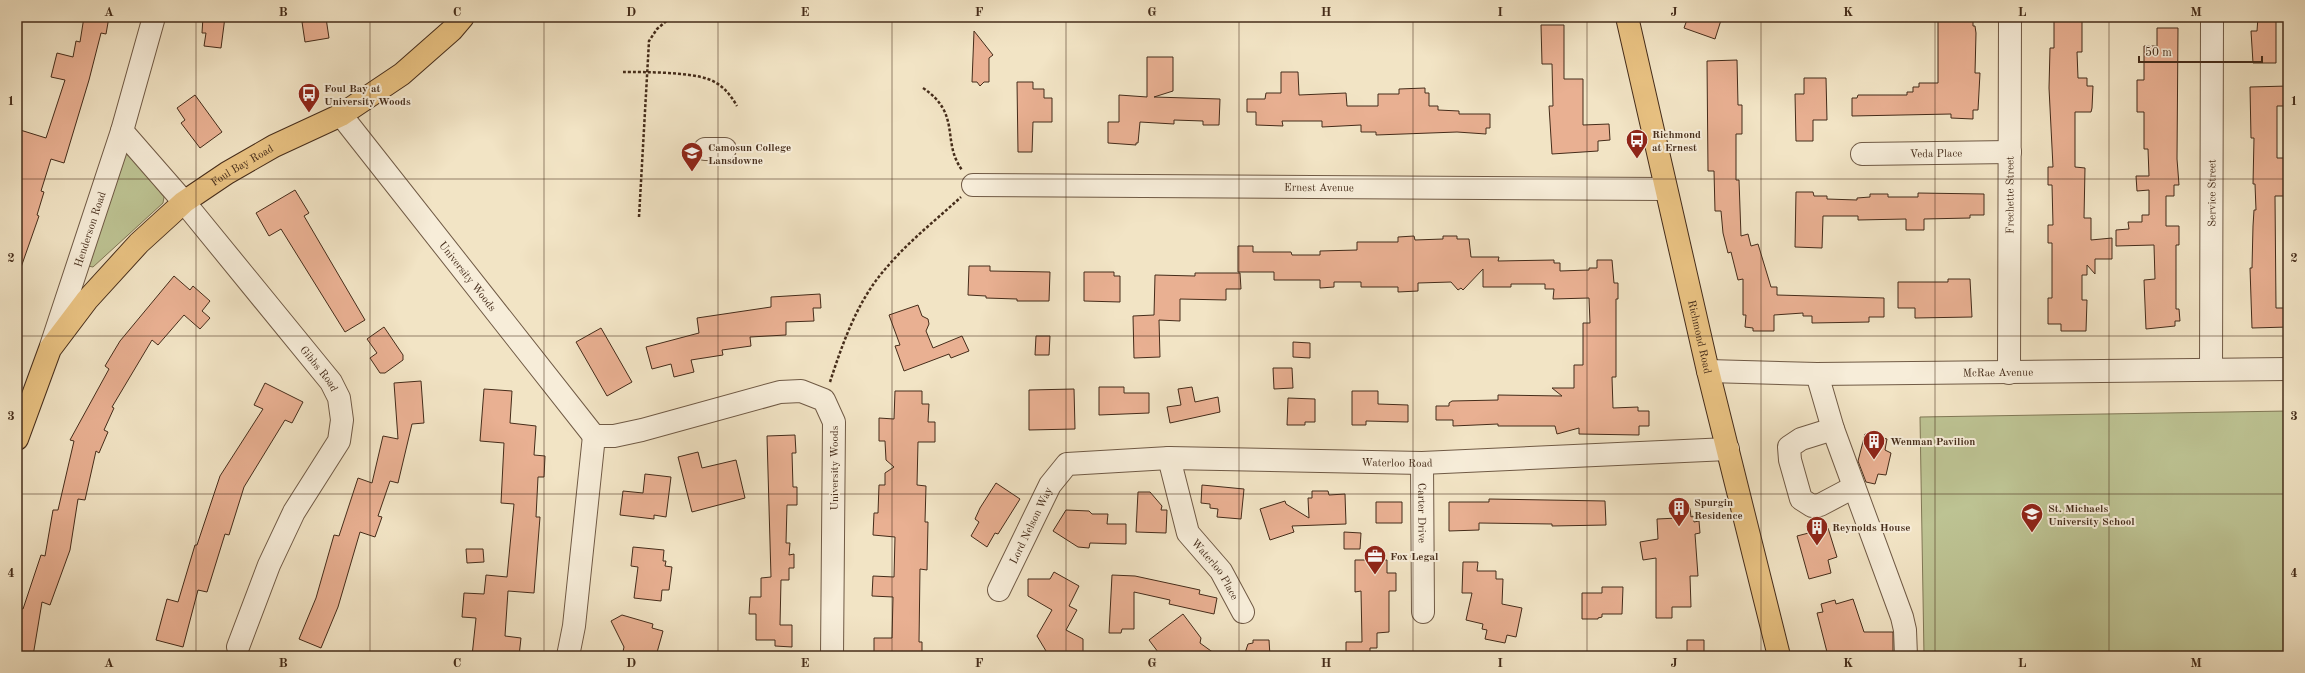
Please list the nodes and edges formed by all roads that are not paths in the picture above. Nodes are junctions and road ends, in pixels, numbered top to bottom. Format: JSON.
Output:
{"nodes":[{"id":1,"x":154,"y":17,"type":"edge"},
{"id":2,"x":463,"y":17,"type":"edge"},
{"id":3,"x":1627,"y":17,"type":"edge"},
{"id":4,"x":2010,"y":17,"type":"edge"},
{"id":5,"x":2212,"y":17,"type":"edge"},
{"id":6,"x":341,"y":115,"type":"junction"},
{"id":7,"x":122,"y":131,"type":"junction"},
{"id":8,"x":2010,"y":152,"type":"junction"},
{"id":9,"x":1862,"y":154,"type":"dead end"},
{"id":10,"x":973,"y":185,"type":"road end"},
{"id":11,"x":1665,"y":189,"type":"junction"},
{"id":12,"x":184,"y":202,"type":"junction"},
{"id":13,"x":50,"y":349,"type":"junction"},
{"id":14,"x":2211,"y":369,"type":"junction"},
{"id":15,"x":2288,"y":369,"type":"edge"},
{"id":16,"x":1708,"y":371,"type":"junction"},
{"id":17,"x":2009,"y":373,"type":"junction"},
{"id":18,"x":1817,"y":374,"type":"junction"},
{"id":19,"x":1833,"y":429,"type":"junction"},
{"id":20,"x":594,"y":436,"type":"junction"},
{"id":21,"x":17,"y":439,"type":"edge"},
{"id":22,"x":1728,"y":449,"type":"junction"},
{"id":23,"x":1169,"y":458,"type":"junction"},
{"id":24,"x":1422,"y":463,"type":"junction"},
{"id":25,"x":1067,"y":464,"type":"joint"},
{"id":26,"x":1854,"y":487,"type":"junction"},
{"id":27,"x":999,"y":590,"type":"dead end"},
{"id":28,"x":1243,"y":612,"type":"dead end"},
{"id":29,"x":1423,"y":612,"type":"dead end"},
{"id":30,"x":238,"y":647,"type":"dead end"},
{"id":31,"x":568,"y":656,"type":"edge"},
{"id":32,"x":832,"y":656,"type":"edge"},
{"id":33,"x":1779,"y":656,"type":"edge"},
{"id":34,"x":1906,"y":656,"type":"edge"}],
"edges":[{"from":1,"to":7,"type":"street","name":"Henderson Road"},
{"from":2,"to":6,"type":"main road","name":"Foul Bay Road"},
{"from":3,"to":11,"type":"main road","name":"Richmond Road"},
{"from":4,"to":8,"type":"street","name":"Frechette Street"},
{"from":5,"to":14,"type":"street","name":"Service Street"},
{"from":6,"to":12,"type":"main road","name":"Foul Bay Road"},
{"from":6,"to":20,"type":"street","name":"University Woods"},
{"from":7,"to":12,"type":"street","name":"Gibbs Road"},
{"from":7,"to":13,"type":"street","name":"Henderson Road"},
{"from":8,"to":9,"type":"street","name":"Veda Place"},
{"from":8,"to":17,"type":"street","name":"Frechette Street"},
{"from":10,"to":11,"type":"street","name":"Ernest Avenue"},
{"from":11,"to":16,"type":"main road","name":"Richmond Road"},
{"from":12,"to":13,"type":"main road","name":"Foul Bay Road"},
{"from":12,"to":30,"type":"street","name":"Gibbs Road"},
{"from":13,"to":21,"type":"main road","name":"Henderson Road"},
{"from":14,"to":15,"type":"street","name":"McRae Avenue"},
{"from":14,"to":17,"type":"street","name":"McRae Avenue"},
{"from":16,"to":18,"type":"street","name":"McRae Avenue"},
{"from":16,"to":22,"type":"main road","name":"Richmond Road"},
{"from":17,"to":18,"type":"street","name":"McRae Avenue"},
{"from":18,"to":19,"type":"street"},
{"from":19,"to":26,"type":"street"},
{"from":19,"to":26,"type":"street"},
{"from":20,"to":31,"type":"street"},
{"from":20,"to":32,"type":"street","name":"University Woods"},
{"from":22,"to":24,"type":"street","name":"Waterloo Road"},
{"from":22,"to":33,"type":"main road","name":"Richmond Road"},
{"from":23,"to":24,"type":"street","name":"Waterloo Road"},
{"from":23,"to":25,"type":"street","name":"Waterloo Road"},
{"from":23,"to":28,"type":"street","name":"Waterloo Place"},
{"from":24,"to":29,"type":"street","name":"Carter Drive"},
{"from":25,"to":27,"type":"street","name":"Lord Nelson Way"},
{"from":26,"to":34,"type":"street"}]}
